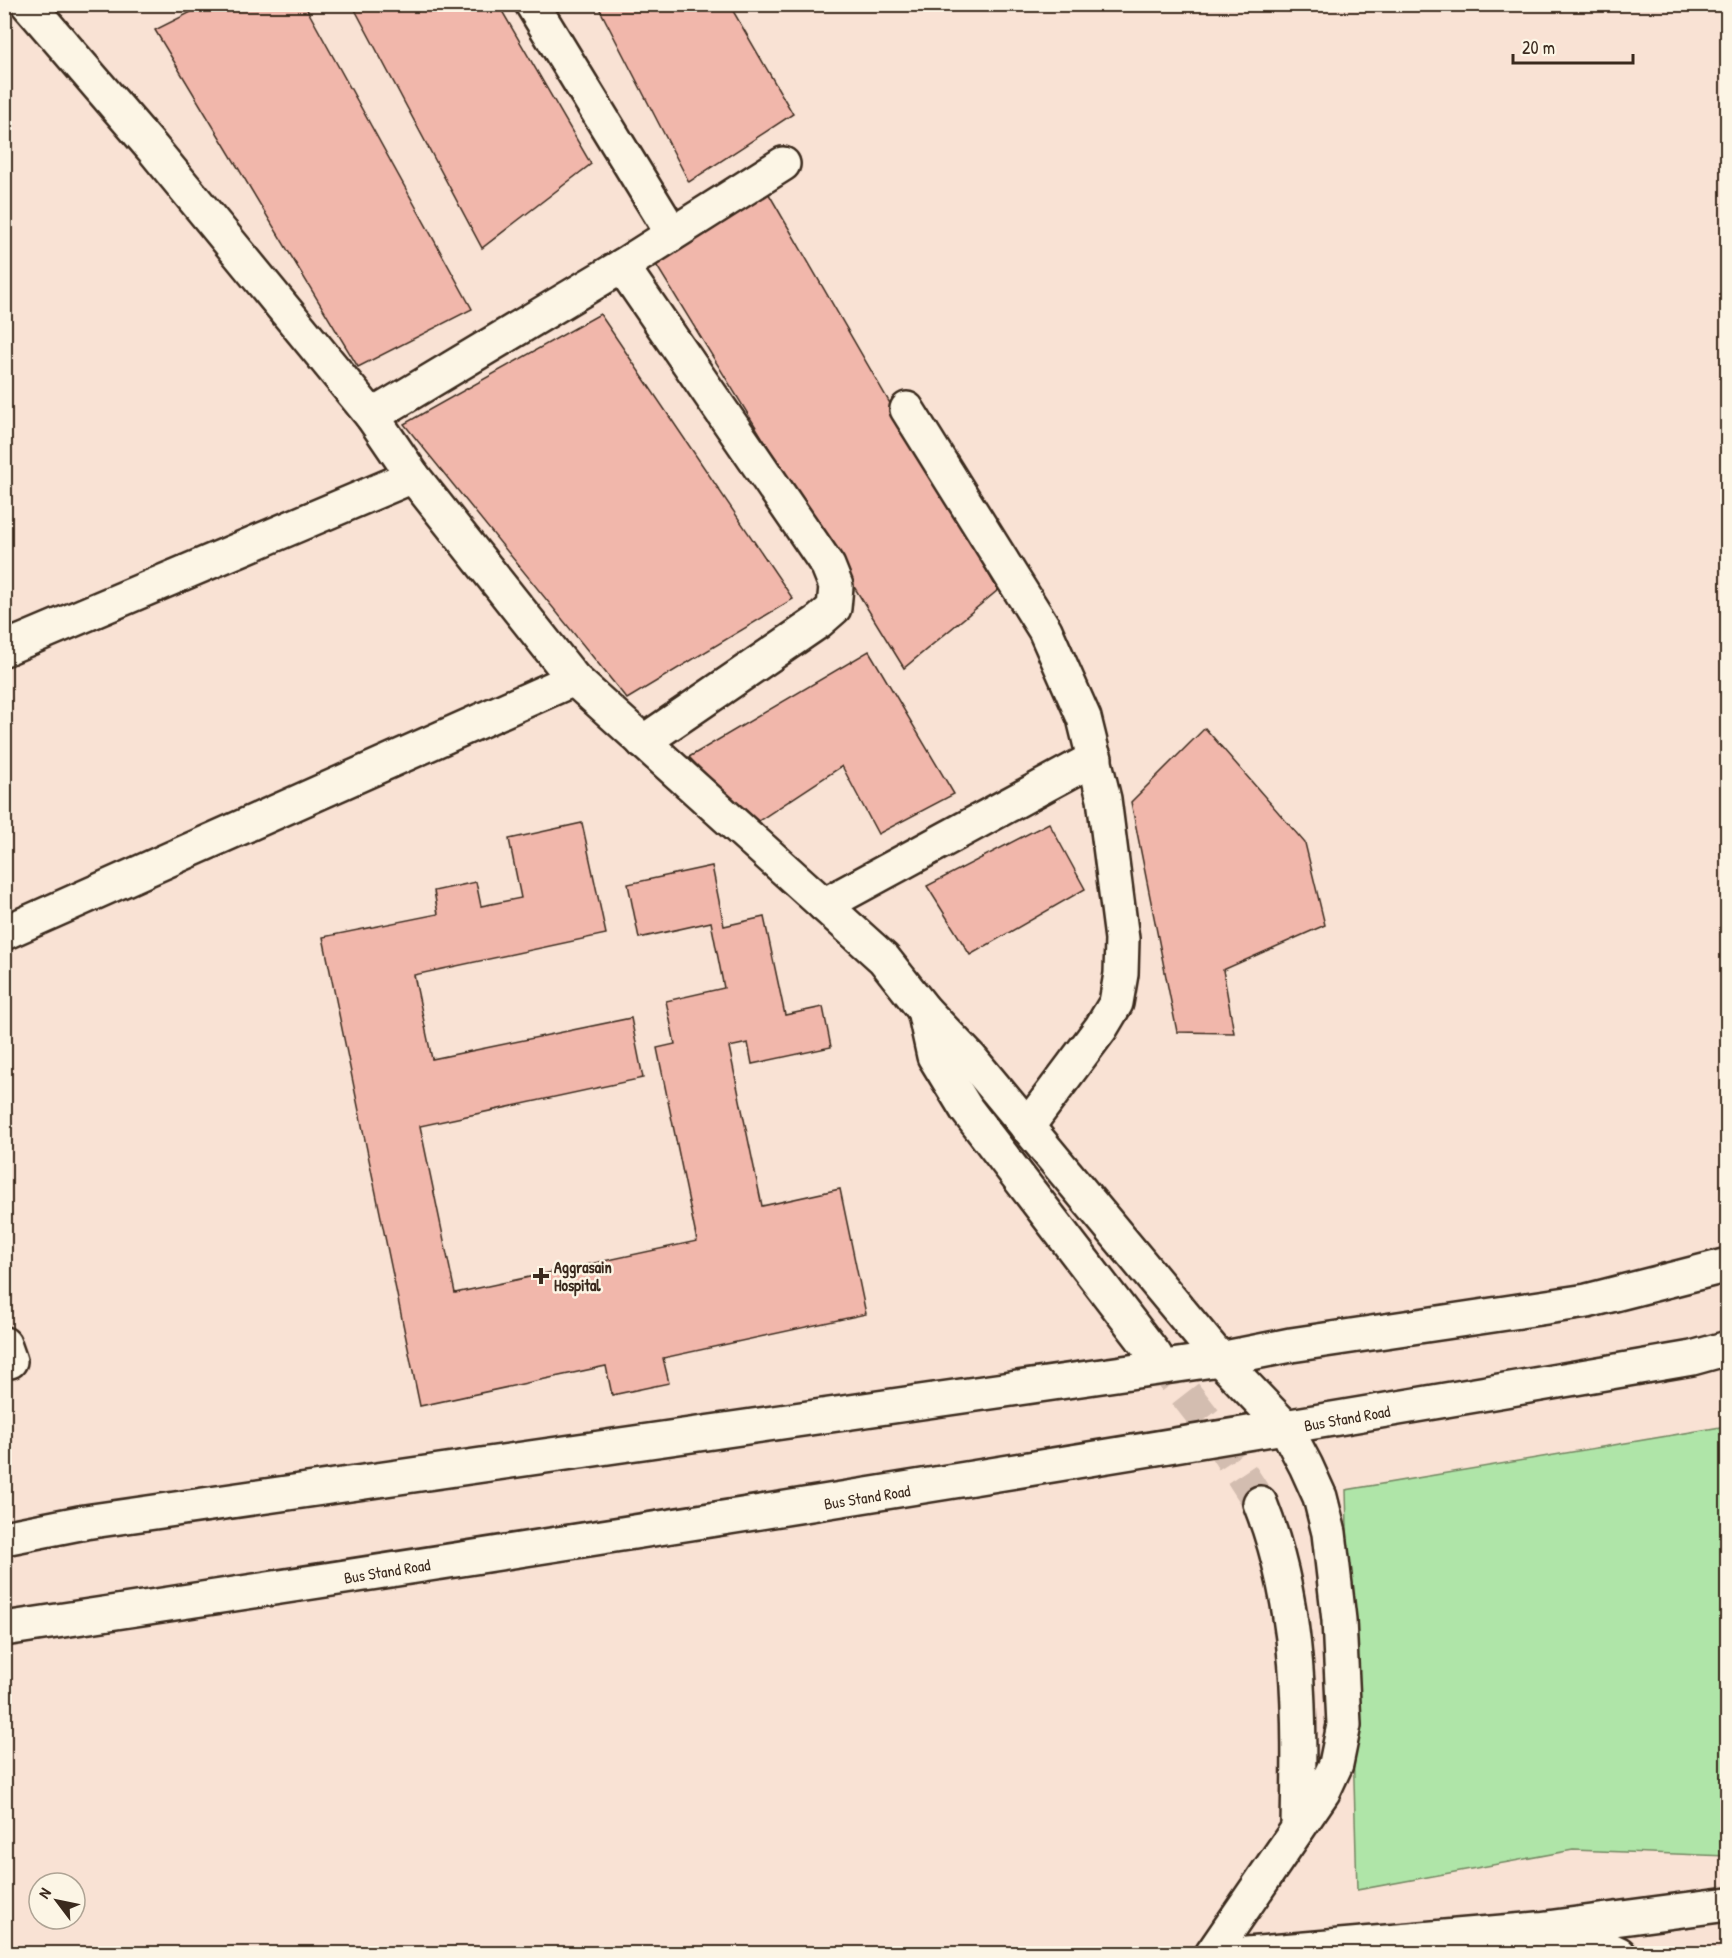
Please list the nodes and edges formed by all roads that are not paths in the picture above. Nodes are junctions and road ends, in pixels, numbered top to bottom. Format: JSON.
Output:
{"nodes":[{"id":1,"x":28,"y":4,"type":"edge"},
{"id":2,"x":532,"y":4,"type":"edge"},
{"id":3,"x":783,"y":164,"type":"dead end"},
{"id":4,"x":672,"y":232,"type":"junction"},
{"id":5,"x":622,"y":266,"type":"junction"},
{"id":6,"x":907,"y":409,"type":"dead end"},
{"id":7,"x":372,"y":416,"type":"junction"},
{"id":8,"x":413,"y":476,"type":"junction"},
{"id":9,"x":4,"y":649,"type":"edge"},
{"id":10,"x":574,"y":679,"type":"junction"},
{"id":11,"x":643,"y":742,"type":"junction"},
{"id":12,"x":1095,"y":758,"type":"junction"},
{"id":13,"x":824,"y":905,"type":"junction"},
{"id":14,"x":4,"y":933,"type":"edge"},
{"id":15,"x":924,"y":1010,"type":"junction"},
{"id":16,"x":1027,"y":1127,"type":"junction"},
{"id":17,"x":1728,"y":1265,"type":"edge"},
{"id":18,"x":1728,"y":1348,"type":"edge"},
{"id":19,"x":1155,"y":1355,"type":"tunnel mouth"},
{"id":20,"x":1220,"y":1359,"type":"junction"},
{"id":21,"x":1286,"y":1428,"type":"junction"},
{"id":22,"x":1260,"y":1503,"type":"tunnel mouth"},
{"id":23,"x":4,"y":1538,"type":"edge"},
{"id":24,"x":4,"y":1629,"type":"edge"},
{"id":25,"x":1298,"y":1828,"type":"junction"},
{"id":26,"x":1728,"y":1904,"type":"edge"},
{"id":27,"x":1538,"y":1929,"type":"junction"},
{"id":28,"x":1212,"y":1953,"type":"edge"},
{"id":29,"x":1247,"y":1953,"type":"edge"},
{"id":30,"x":1619,"y":1953,"type":"edge"}],
"edges":[{"from":1,"to":7,"type":"street"},
{"from":2,"to":4,"type":"street"},
{"from":3,"to":4,"type":"street"},
{"from":4,"to":5,"type":"street"},
{"from":5,"to":7,"type":"street"},
{"from":5,"to":11,"type":"street"},
{"from":6,"to":12,"type":"street"},
{"from":7,"to":8,"type":"street"},
{"from":8,"to":9,"type":"street"},
{"from":8,"to":10,"type":"street"},
{"from":10,"to":11,"type":"street"},
{"from":10,"to":14,"type":"street"},
{"from":11,"to":13,"type":"street"},
{"from":12,"to":13,"type":"street"},
{"from":12,"to":16,"type":"street"},
{"from":13,"to":15,"type":"street"},
{"from":15,"to":16,"type":"street"},
{"from":15,"to":19,"type":"street"},
{"from":16,"to":20,"type":"street"},
{"from":17,"to":20,"type":"street"},
{"from":18,"to":21,"type":"street","name":"Bus Stand Road"},
{"from":20,"to":21,"type":"street"},
{"from":20,"to":23,"type":"street"},
{"from":21,"to":24,"type":"street","name":"Bus Stand Road"},
{"from":21,"to":25,"type":"street"},
{"from":22,"to":25,"type":"street"},
{"from":25,"to":28,"type":"street"},
{"from":26,"to":27,"type":"street"},
{"from":27,"to":29,"type":"street"},
{"from":27,"to":30,"type":"street"}]}
